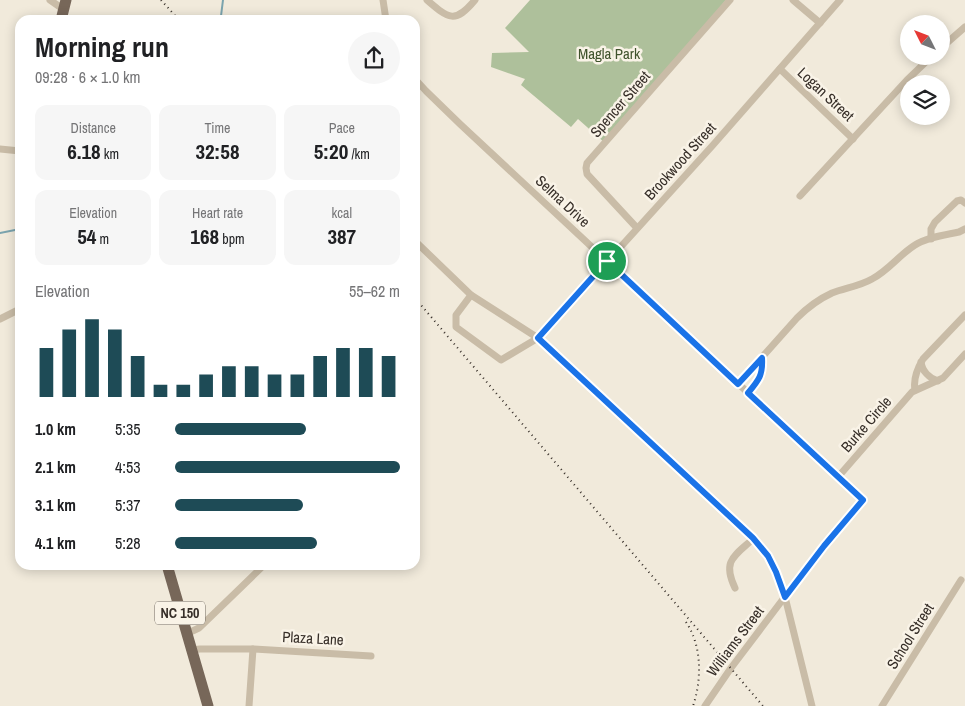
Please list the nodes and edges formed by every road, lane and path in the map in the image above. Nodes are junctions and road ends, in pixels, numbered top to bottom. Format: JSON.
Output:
{"nodes":[{"id":1,"x":50,"y":0,"type":"edge"},
{"id":2,"x":383,"y":0,"type":"edge"},
{"id":3,"x":427,"y":0,"type":"edge"},
{"id":4,"x":475,"y":0,"type":"edge"},
{"id":5,"x":730,"y":0,"type":"edge"},
{"id":6,"x":793,"y":0,"type":"edge"},
{"id":7,"x":840,"y":0,"type":"edge"},
{"id":8,"x":63,"y":10,"type":"edge"},
{"id":9,"x":385,"y":15,"type":"edge"},
{"id":10,"x":820,"y":23,"type":"junction"},
{"id":11,"x":965,"y":27,"type":"edge"},
{"id":12,"x":950,"y":40,"type":"edge"},
{"id":13,"x":923,"y":65,"type":"edge"},
{"id":14,"x":780,"y":69,"type":"junction"},
{"id":15,"x":420,"y":83,"type":"edge"},
{"id":16,"x":853,"y":139,"type":"junction"},
{"id":17,"x":0,"y":149,"type":"edge"},
{"id":18,"x":15,"y":151,"type":"edge"},
{"id":19,"x":800,"y":196,"type":"dead end"},
{"id":20,"x":965,"y":203,"type":"edge"},
{"id":21,"x":637,"y":228,"type":"junction"},
{"id":22,"x":965,"y":229,"type":"edge"},
{"id":23,"x":931,"y":239,"type":"junction"},
{"id":24,"x":420,"y":246,"type":"edge"},
{"id":25,"x":607,"y":261,"type":"junction"},
{"id":26,"x":471,"y":295,"type":"junction"},
{"id":27,"x":15,"y":312,"type":"edge"},
{"id":28,"x":965,"y":315,"type":"edge"},
{"id":29,"x":0,"y":319,"type":"edge"},
{"id":30,"x":538,"y":338,"type":"junction"},
{"id":31,"x":965,"y":354,"type":"edge"},
{"id":32,"x":762,"y":358,"type":"junction"},
{"id":33,"x":921,"y":362,"type":"junction"},
{"id":34,"x":938,"y":381,"type":"junction"},
{"id":35,"x":738,"y":384,"type":"junction"},
{"id":36,"x":915,"y":390,"type":"junction"},
{"id":37,"x":748,"y":393,"type":"junction"},
{"id":38,"x":838,"y":477,"type":"junction"},
{"id":39,"x":863,"y":500,"type":"joint"},
{"id":40,"x":753,"y":538,"type":"junction"},
{"id":41,"x":167,"y":570,"type":"edge"},
{"id":42,"x":259,"y":570,"type":"edge"},
{"id":43,"x":962,"y":580,"type":"dead end"},
{"id":44,"x":735,"y":588,"type":"dead end"},
{"id":45,"x":785,"y":597,"type":"junction"},
{"id":46,"x":186,"y":634,"type":"junction"},
{"id":47,"x":253,"y":649,"type":"junction"},
{"id":48,"x":191,"y":650,"type":"junction"},
{"id":49,"x":371,"y":656,"type":"dead end"},
{"id":50,"x":208,"y":706,"type":"edge"},
{"id":51,"x":249,"y":706,"type":"edge"},
{"id":52,"x":705,"y":706,"type":"edge"},
{"id":53,"x":812,"y":706,"type":"edge"},
{"id":54,"x":882,"y":706,"type":"edge"}],
"edges":[{"from":1,"to":8,"type":"street"},
{"from":2,"to":9,"type":"street"},
{"from":3,"to":4,"type":"street"},
{"from":5,"to":21,"type":"street","name":"Spencer Street"},
{"from":6,"to":10,"type":"street"},
{"from":7,"to":10,"type":"street","name":"Brookwood Street"},
{"from":10,"to":14,"type":"street","name":"Brookwood Street"},
{"from":11,"to":12,"type":"street"},
{"from":13,"to":16,"type":"street","name":"Logan Street"},
{"from":14,"to":16,"type":"street","name":"Logan Street"},
{"from":14,"to":21,"type":"street","name":"Brookwood Street"},
{"from":15,"to":25,"type":"street","name":"Selma Drive"},
{"from":16,"to":19,"type":"street","name":"Logan Street"},
{"from":17,"to":18,"type":"street"},
{"from":20,"to":23,"type":"street"},
{"from":21,"to":25,"type":"street","name":"Brookwood Street"},
{"from":22,"to":23,"type":"street"},
{"from":23,"to":32,"type":"street"},
{"from":24,"to":26,"type":"street"},
{"from":25,"to":30,"type":"street","name":"Brookwood Street"},
{"from":25,"to":35,"type":"street","name":"Selma Drive"},
{"from":26,"to":30,"type":"street"},
{"from":26,"to":30,"type":"street","name":"Brookwood Street"},
{"from":27,"to":29,"type":"street"},
{"from":28,"to":33,"type":"street"},
{"from":30,"to":40,"type":"street"},
{"from":31,"to":34,"type":"street","name":"Burke Circle"},
{"from":32,"to":35,"type":"street"},
{"from":32,"to":37,"type":"street"},
{"from":33,"to":34,"type":"street"},
{"from":33,"to":36,"type":"street"},
{"from":34,"to":36,"type":"street","name":"Burke Circle"},
{"from":35,"to":37,"type":"street","name":"Selma Drive"},
{"from":36,"to":38,"type":"street","name":"Burke Circle"},
{"from":37,"to":38,"type":"street","name":"Selma Drive"},
{"from":38,"to":39,"type":"street","name":"Selma Drive"},
{"from":39,"to":45,"type":"street","name":"Williams Street"},
{"from":40,"to":44,"type":"street"},
{"from":40,"to":45,"type":"street"},
{"from":41,"to":46,"type":"main road","number":"NC 150"},
{"from":42,"to":46,"type":"street"},
{"from":43,"to":54,"type":"street","name":"School Street"},
{"from":45,"to":52,"type":"street","name":"Williams Street"},
{"from":45,"to":53,"type":"street"},
{"from":46,"to":48,"type":"main road","number":"NC 150"},
{"from":47,"to":48,"type":"street","name":"Plaza Lane"},
{"from":47,"to":49,"type":"street","name":"Plaza Lane"},
{"from":47,"to":51,"type":"street"},
{"from":48,"to":50,"type":"main road","number":"NC 150"}]}
